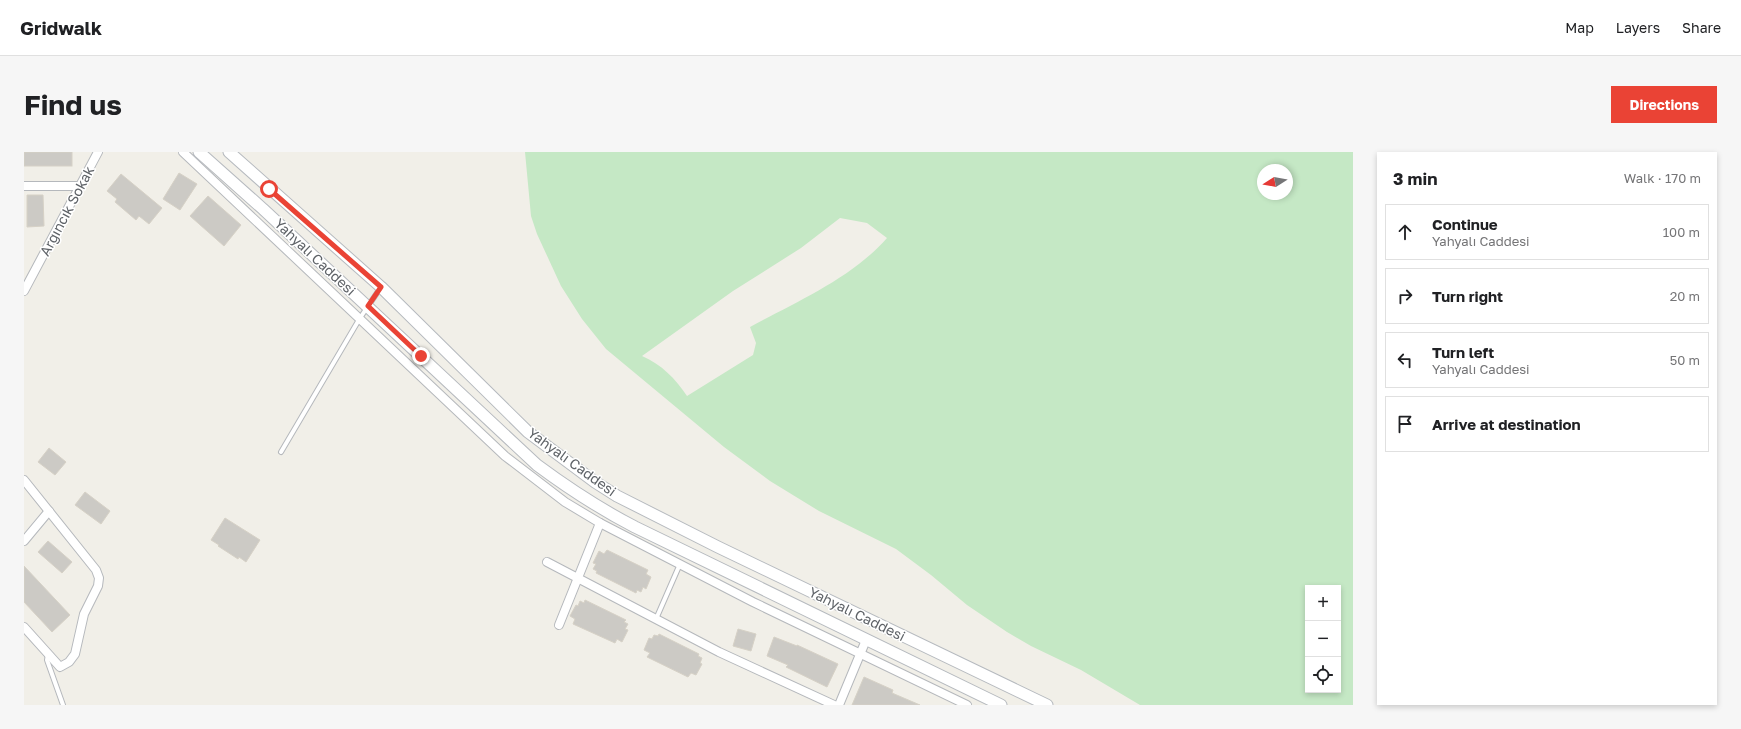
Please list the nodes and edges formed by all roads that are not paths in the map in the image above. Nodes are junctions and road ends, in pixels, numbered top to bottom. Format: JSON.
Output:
{"nodes":[{"id":1,"x":98,"y":152,"type":"edge"},
{"id":2,"x":183,"y":152,"type":"edge"},
{"id":3,"x":200,"y":152,"type":"edge"},
{"id":4,"x":229,"y":152,"type":"edge"},
{"id":5,"x":24,"y":186,"type":"edge"},
{"id":6,"x":81,"y":186,"type":"junction"},
{"id":7,"x":381,"y":287,"type":"junction"},
{"id":8,"x":24,"y":291,"type":"edge"},
{"id":9,"x":368,"y":306,"type":"junction"},
{"id":10,"x":360,"y":318,"type":"junction"},
{"id":11,"x":280,"y":452,"type":"dead end"},
{"id":12,"x":24,"y":480,"type":"edge"},
{"id":13,"x":49,"y":511,"type":"junction"},
{"id":14,"x":600,"y":523,"type":"junction"},
{"id":15,"x":24,"y":541,"type":"edge"},
{"id":16,"x":547,"y":562,"type":"dead end"},
{"id":17,"x":680,"y":564,"type":"junction"},
{"id":18,"x":577,"y":578,"type":"junction"},
{"id":19,"x":656,"y":619,"type":"junction"},
{"id":20,"x":559,"y":625,"type":"dead end"},
{"id":21,"x":24,"y":627,"type":"edge"},
{"id":22,"x":866,"y":640,"type":"junction"},
{"id":23,"x":48,"y":654,"type":"junction"},
{"id":24,"x":860,"y":654,"type":"junction"},
{"id":25,"x":949,"y":701,"type":"edge"},
{"id":26,"x":63,"y":705,"type":"edge"},
{"id":27,"x":834,"y":705,"type":"edge"},
{"id":28,"x":839,"y":705,"type":"edge"},
{"id":29,"x":967,"y":705,"type":"edge"},
{"id":30,"x":1001,"y":705,"type":"edge"},
{"id":31,"x":1047,"y":705,"type":"edge"}],
"edges":[{"from":1,"to":6,"type":"street","name":"Argıncık Sokak"},
{"from":2,"to":10,"type":"street"},
{"from":3,"to":9,"type":"main road","name":"Yahyalı Caddesi"},
{"from":4,"to":7,"type":"main road","name":"Yahyalı Caddesi"},
{"from":5,"to":6,"type":"street"},
{"from":6,"to":8,"type":"street","name":"Argıncık Sokak"},
{"from":7,"to":9,"type":"lane"},
{"from":7,"to":31,"type":"main road","name":"Yahyalı Caddesi"},
{"from":9,"to":10,"type":"lane"},
{"from":9,"to":22,"type":"main road","name":"Yahyalı Caddesi"},
{"from":10,"to":11,"type":"lane"},
{"from":10,"to":14,"type":"street"},
{"from":12,"to":13,"type":"street"},
{"from":13,"to":15,"type":"street"},
{"from":13,"to":23,"type":"street"},
{"from":14,"to":17,"type":"street"},
{"from":14,"to":18,"type":"street"},
{"from":16,"to":18,"type":"street"},
{"from":17,"to":19,"type":"lane"},
{"from":17,"to":24,"type":"street"},
{"from":18,"to":19,"type":"street"},
{"from":18,"to":20,"type":"street"},
{"from":19,"to":27,"type":"street"},
{"from":21,"to":23,"type":"street"},
{"from":22,"to":24,"type":"street"},
{"from":22,"to":30,"type":"main road","name":"Yahyalı Caddesi"},
{"from":23,"to":26,"type":"lane"},
{"from":24,"to":25,"type":"street"},
{"from":24,"to":28,"type":"street"},
{"from":25,"to":29,"type":"street"}]}
